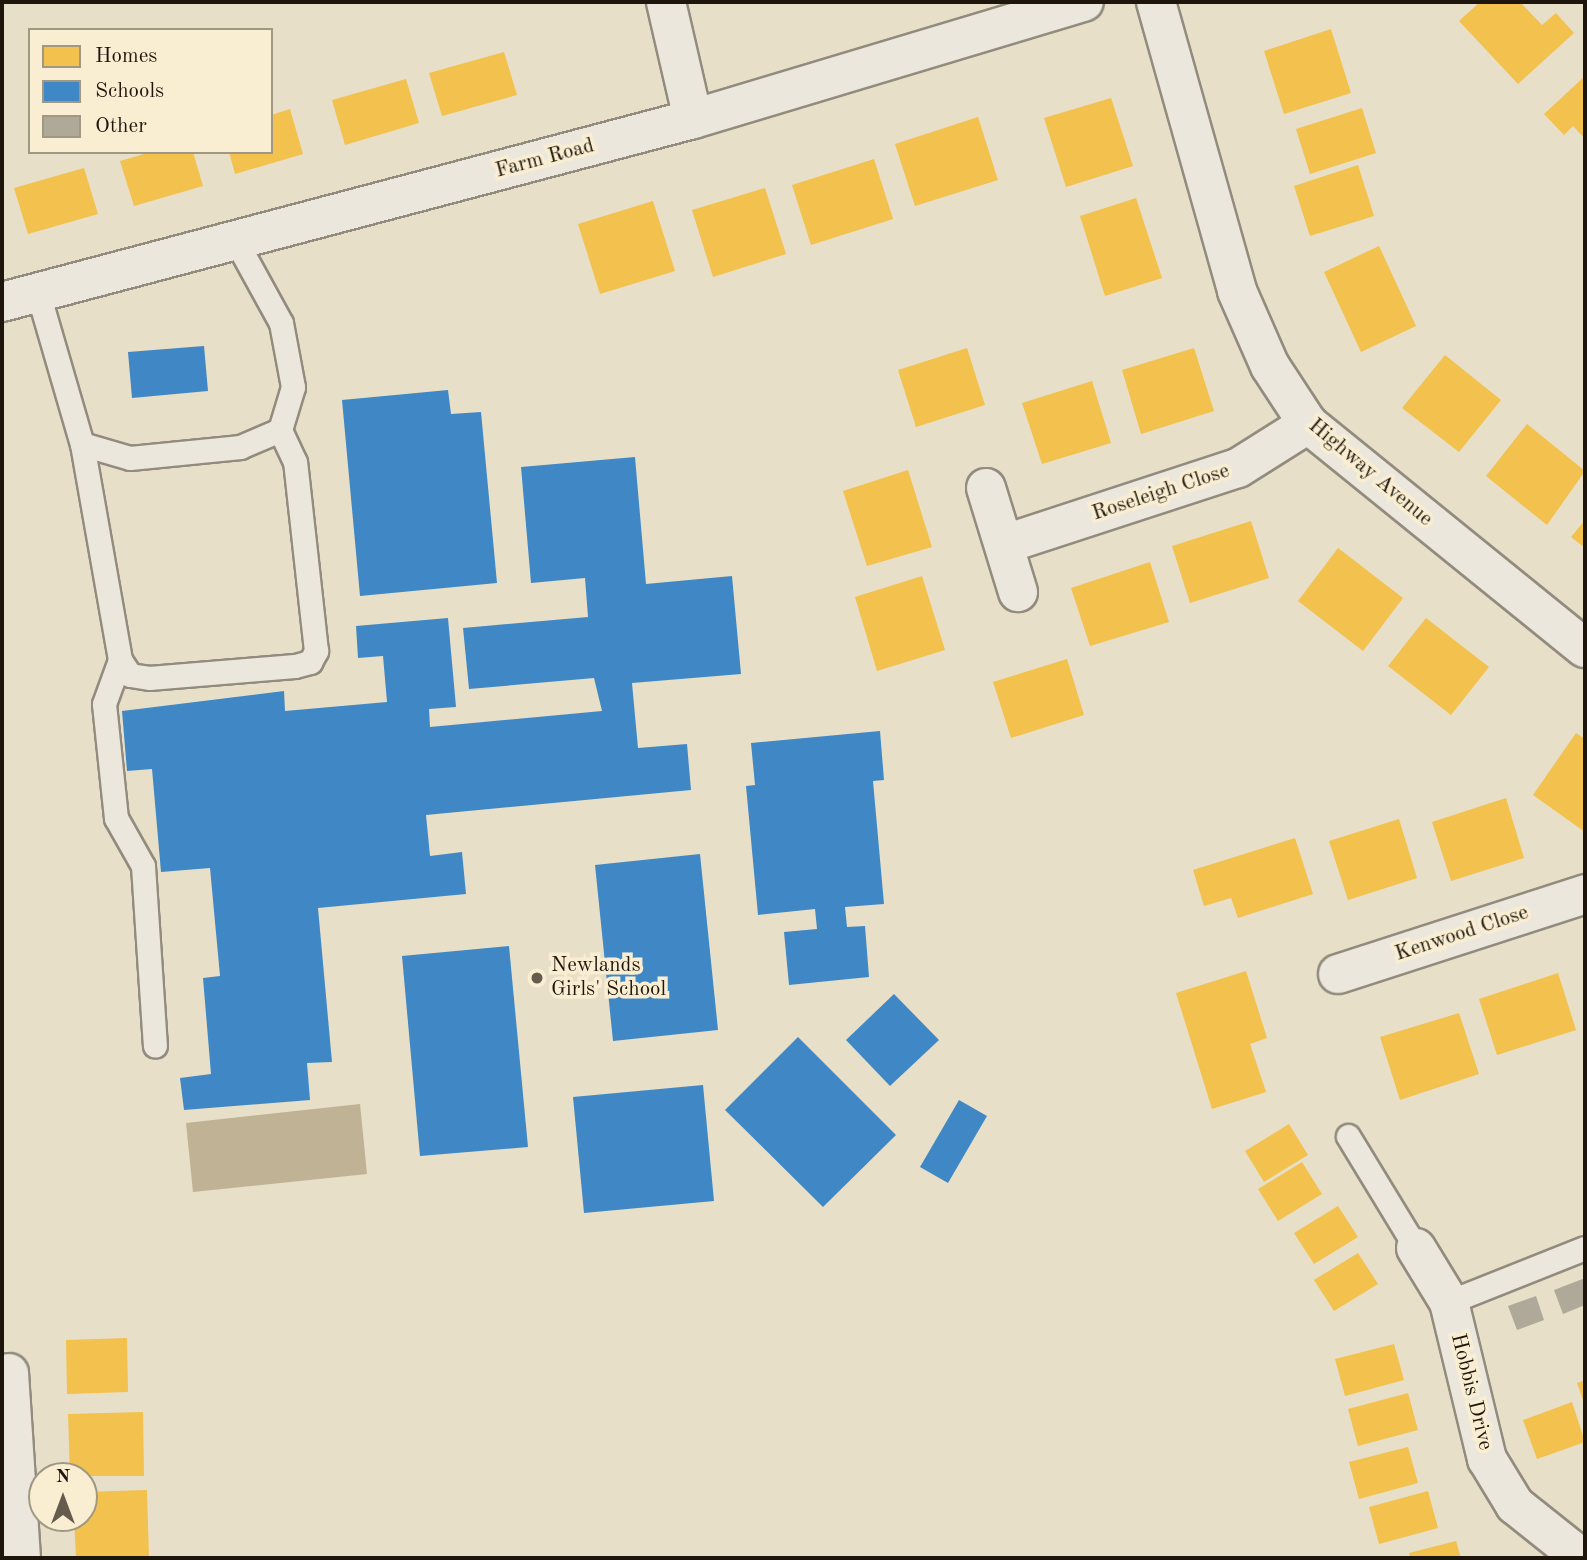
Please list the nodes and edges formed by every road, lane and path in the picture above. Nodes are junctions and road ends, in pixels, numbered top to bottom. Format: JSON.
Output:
{"nodes":[{"id":1,"x":666,"y":2,"type":"edge"},
{"id":2,"x":1084,"y":2,"type":"edge"},
{"id":3,"x":1156,"y":2,"type":"edge"},
{"id":4,"x":693,"y":119,"type":"junction"},
{"id":5,"x":236,"y":241,"type":"junction"},
{"id":6,"x":38,"y":293,"type":"junction"},
{"id":7,"x":2,"y":302,"type":"edge"},
{"id":8,"x":1308,"y":424,"type":"junction"},
{"id":9,"x":280,"y":430,"type":"junction"},
{"id":10,"x":82,"y":444,"type":"junction"},
{"id":11,"x":986,"y":488,"type":"dead end"},
{"id":12,"x":1005,"y":544,"type":"junction"},
{"id":13,"x":1018,"y":592,"type":"dead end"},
{"id":14,"x":1585,"y":648,"type":"edge"},
{"id":15,"x":120,"y":660,"type":"junction"},
{"id":16,"x":1585,"y":894,"type":"edge"},
{"id":17,"x":1338,"y":974,"type":"dead end"},
{"id":18,"x":155,"y":1046,"type":"dead end"},
{"id":19,"x":1348,"y":1136,"type":"dead end"},
{"id":20,"x":1416,"y":1248,"type":"joint"},
{"id":21,"x":1585,"y":1248,"type":"edge"},
{"id":22,"x":1449,"y":1302,"type":"junction"},
{"id":23,"x":9,"y":1373,"type":"dead end"},
{"id":24,"x":9,"y":1447,"type":"edge"},
{"id":25,"x":1576,"y":1551,"type":"edge"},
{"id":26,"x":21,"y":1558,"type":"edge"}],
"edges":[{"from":1,"to":4,"type":"street"},
{"from":2,"to":4,"type":"street","name":"Farm Road"},
{"from":3,"to":8,"type":"street","name":"Highway Avenue"},
{"from":4,"to":5,"type":"street","name":"Farm Road"},
{"from":5,"to":6,"type":"street","name":"Farm Road"},
{"from":5,"to":9,"type":"lane"},
{"from":6,"to":7,"type":"street","name":"Farm Road"},
{"from":6,"to":10,"type":"lane"},
{"from":8,"to":12,"type":"street","name":"Roseleigh Close"},
{"from":8,"to":14,"type":"street","name":"Highway Avenue"},
{"from":9,"to":10,"type":"lane"},
{"from":9,"to":15,"type":"lane"},
{"from":10,"to":15,"type":"lane"},
{"from":11,"to":12,"type":"street"},
{"from":12,"to":13,"type":"street"},
{"from":15,"to":18,"type":"lane"},
{"from":16,"to":17,"type":"street","name":"Kenwood Close"},
{"from":19,"to":20,"type":"lane"},
{"from":20,"to":22,"type":"street","name":"Hobbis Drive"},
{"from":21,"to":22,"type":"lane"},
{"from":22,"to":25,"type":"street","name":"Hobbis Drive"},
{"from":23,"to":24,"type":"street"},
{"from":24,"to":26,"type":"street"}]}
